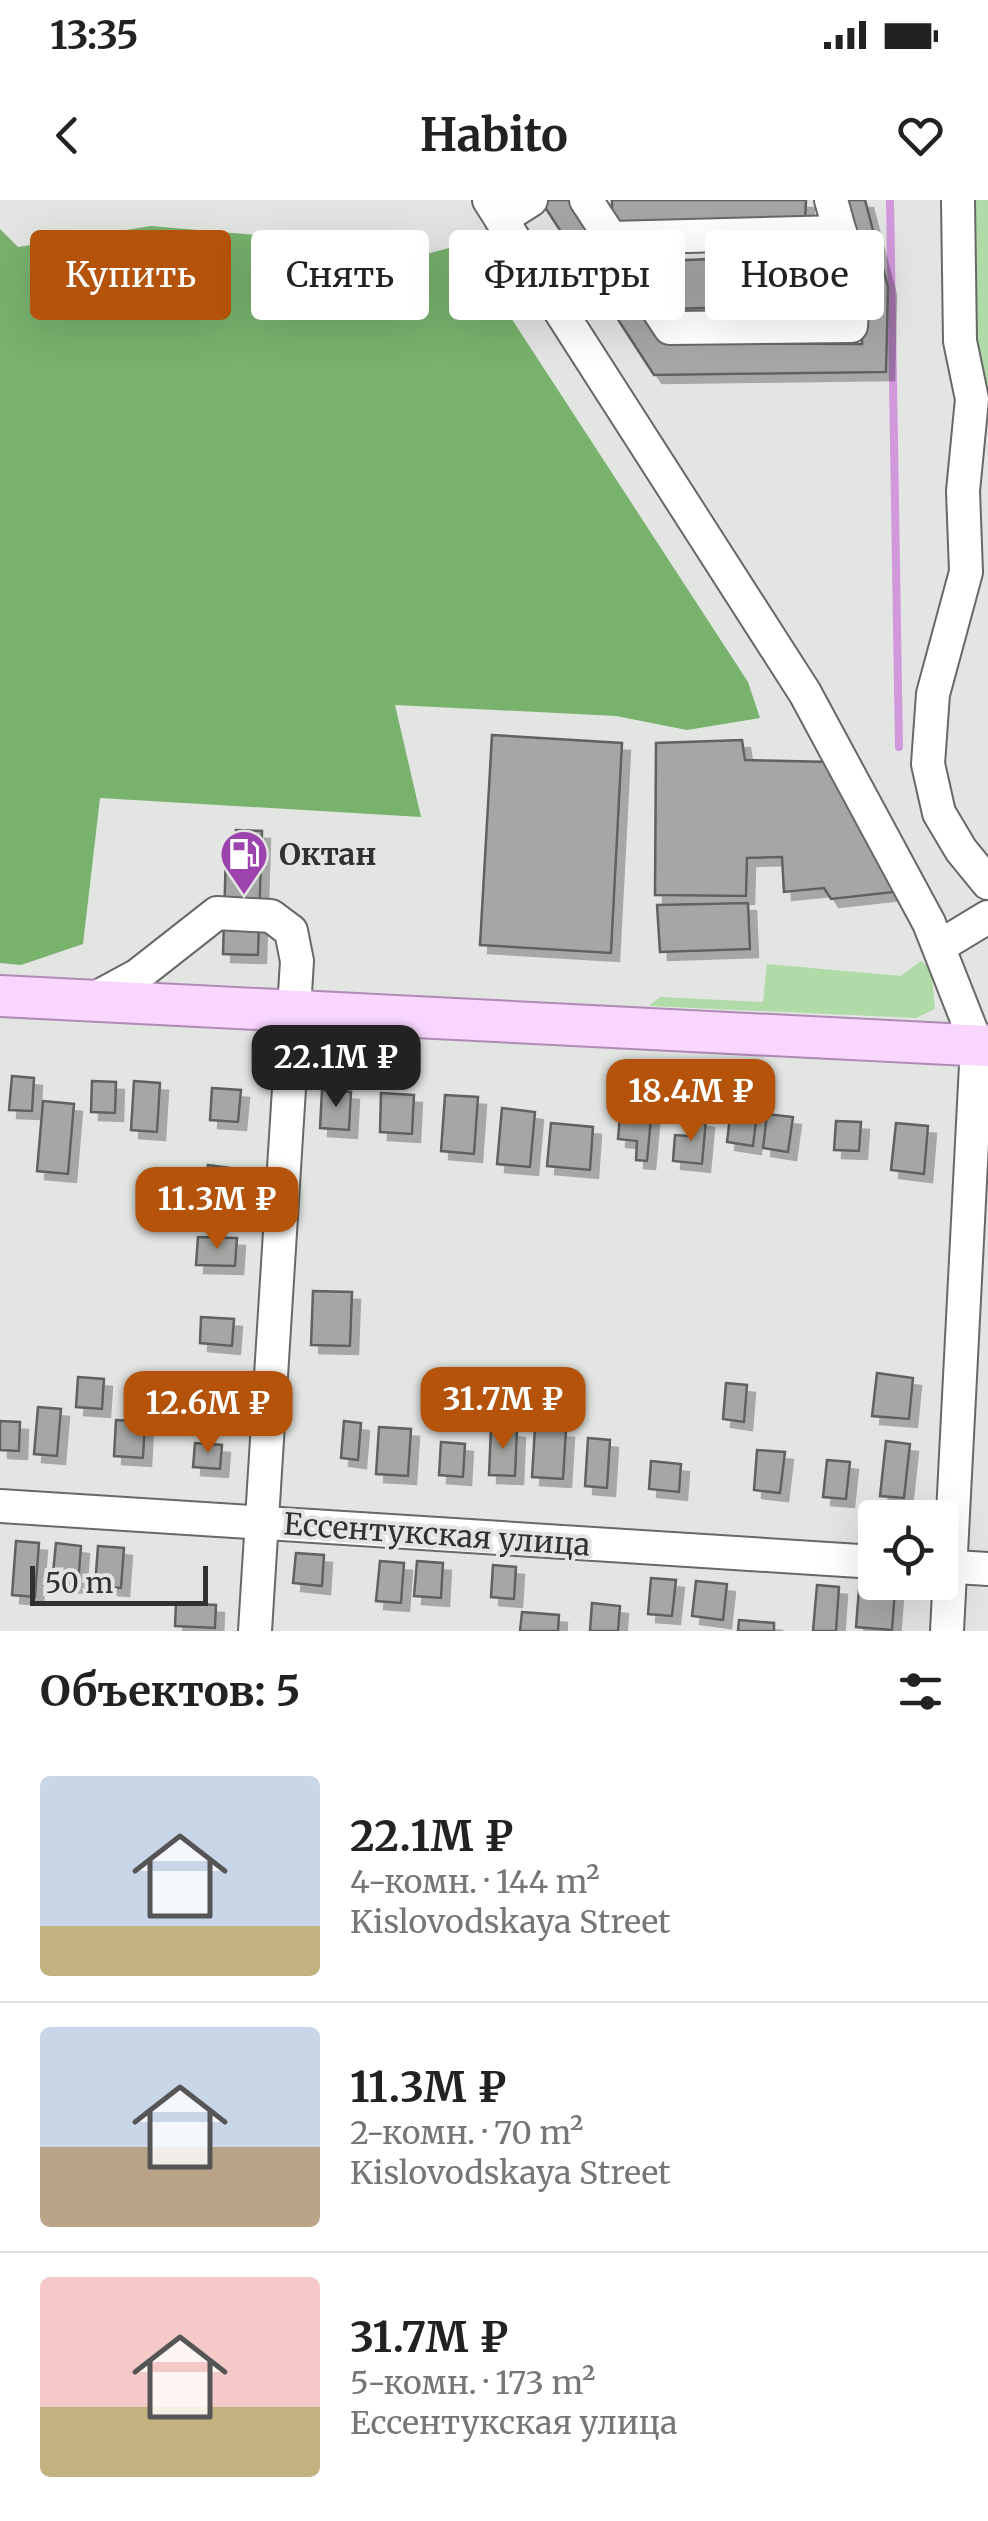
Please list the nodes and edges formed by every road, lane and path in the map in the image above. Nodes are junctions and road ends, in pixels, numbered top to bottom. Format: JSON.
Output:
{"nodes":[{"id":1,"x":531,"y":200,"type":"edge"},
{"id":2,"x":586,"y":200,"type":"edge"},
{"id":3,"x":831,"y":200,"type":"edge"},
{"id":4,"x":958,"y":200,"type":"edge"},
{"id":5,"x":495,"y":210,"type":"edge"},
{"id":6,"x":606,"y":230,"type":"edge"},
{"id":7,"x":839,"y":230,"type":"edge"},
{"id":8,"x":665,"y":320,"type":"edge"},
{"id":9,"x":852,"y":320,"type":"edge"},
{"id":10,"x":980,"y":411,"type":"edge"},
{"id":11,"x":988,"y":883,"type":"edge"},
{"id":12,"x":988,"y":917,"type":"edge"},
{"id":13,"x":178,"y":944,"type":"junction"},
{"id":14,"x":940,"y":946,"type":"junction"},
{"id":15,"x":0,"y":996,"type":"edge"},
{"id":16,"x":90,"y":1001,"type":"junction"},
{"id":17,"x":186,"y":1006,"type":"junction"},
{"id":18,"x":294,"y":1011,"type":"junction"},
{"id":19,"x":982,"y":1046,"type":"edge"},
{"id":20,"x":951,"y":1500,"type":"edge"},
{"id":21,"x":0,"y":1506,"type":"edge"},
{"id":22,"x":260,"y":1523,"type":"junction"},
{"id":23,"x":858,"y":1561,"type":"edge"},
{"id":24,"x":958,"y":1567,"type":"edge"},
{"id":25,"x":988,"y":1569,"type":"edge"},
{"id":26,"x":947,"y":1600,"type":"edge"},
{"id":27,"x":255,"y":1631,"type":"edge"},
{"id":28,"x":947,"y":1631,"type":"edge"}],
"edges":[{"from":1,"to":5,"type":"street"},
{"from":2,"to":6,"type":"street"},
{"from":3,"to":7,"type":"street"},
{"from":4,"to":10,"type":"street"},
{"from":5,"to":14,"type":"street"},
{"from":8,"to":9,"type":"street"},
{"from":10,"to":11,"type":"street"},
{"from":12,"to":14,"type":"street"},
{"from":13,"to":16,"type":"street"},
{"from":13,"to":17,"type":"street"},
{"from":13,"to":18,"type":"street"},
{"from":14,"to":19,"type":"street"},
{"from":15,"to":16,"type":"main road"},
{"from":16,"to":17,"type":"main road"},
{"from":17,"to":18,"type":"main road"},
{"from":18,"to":19,"type":"main road"},
{"from":18,"to":22,"type":"street"},
{"from":19,"to":20,"type":"street"},
{"from":21,"to":22,"type":"street","name":"Ессентукская улица"},
{"from":22,"to":23,"type":"street","name":"Ессентукская улица"},
{"from":22,"to":27,"type":"street"},
{"from":24,"to":25,"type":"street"},
{"from":26,"to":28,"type":"street"}]}
